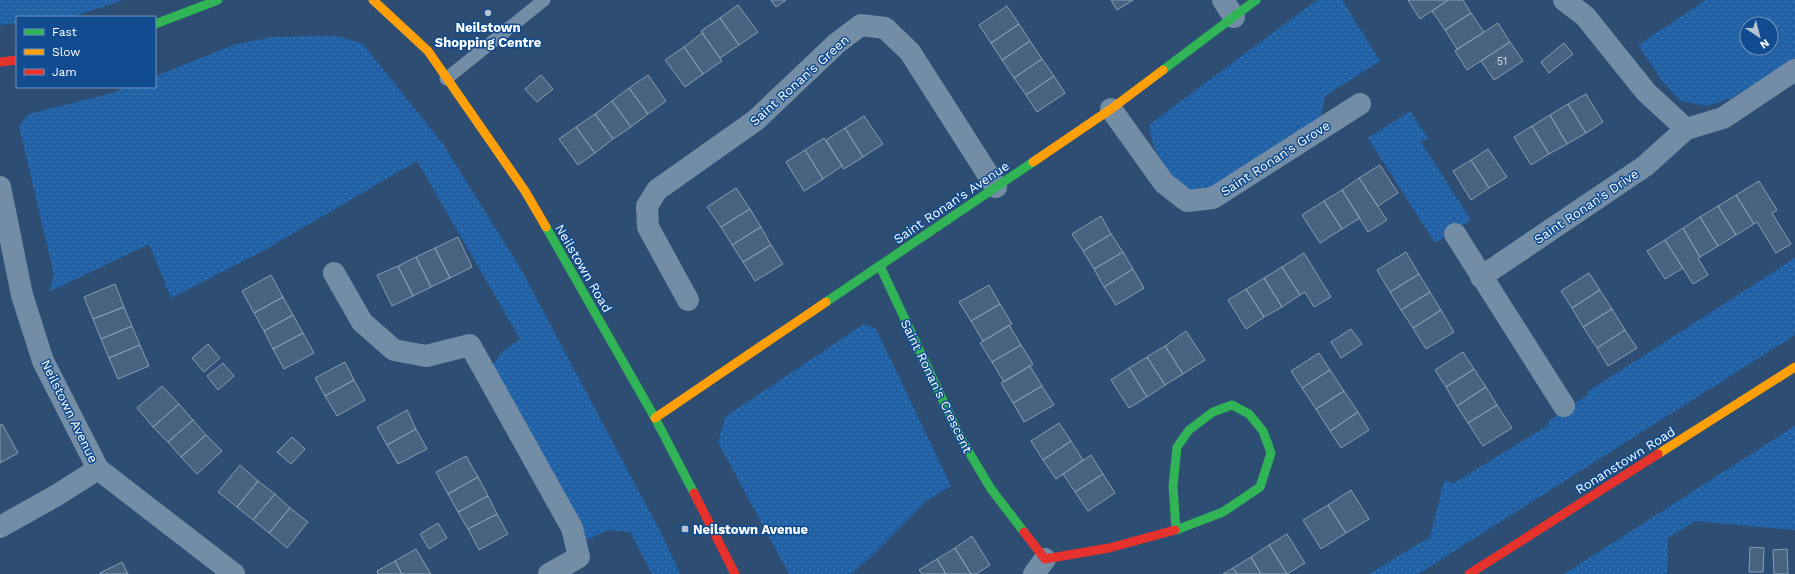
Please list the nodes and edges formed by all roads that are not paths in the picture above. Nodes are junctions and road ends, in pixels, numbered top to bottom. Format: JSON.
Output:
{"nodes":[{"id":1,"x":218,"y":0,"type":"edge"},
{"id":2,"x":373,"y":0,"type":"edge"},
{"id":3,"x":544,"y":0,"type":"edge"},
{"id":4,"x":1256,"y":0,"type":"edge"},
{"id":5,"x":1564,"y":0,"type":"edge"},
{"id":6,"x":1229,"y":8,"type":"edge"},
{"id":7,"x":156,"y":24,"type":"edge"},
{"id":8,"x":16,"y":60,"type":"edge"},
{"id":9,"x":0,"y":62,"type":"edge"},
{"id":10,"x":1795,"y":70,"type":"edge"},
{"id":11,"x":446,"y":79,"type":"junction"},
{"id":12,"x":1360,"y":104,"type":"dead end"},
{"id":13,"x":1111,"y":109,"type":"junction"},
{"id":14,"x":1686,"y":129,"type":"junction"},
{"id":15,"x":0,"y":187,"type":"edge"},
{"id":16,"x":996,"y":187,"type":"junction"},
{"id":17,"x":1455,"y":234,"type":"dead end"},
{"id":18,"x":6,"y":249,"type":"edge"},
{"id":19,"x":880,"y":266,"type":"junction"},
{"id":20,"x":334,"y":273,"type":"dead end"},
{"id":21,"x":1481,"y":276,"type":"junction"},
{"id":22,"x":688,"y":300,"type":"dead end"},
{"id":23,"x":1795,"y":367,"type":"edge"},
{"id":24,"x":1564,"y":406,"type":"dead end"},
{"id":25,"x":655,"y":418,"type":"junction"},
{"id":26,"x":98,"y":469,"type":"junction"},
{"id":27,"x":0,"y":527,"type":"edge"},
{"id":28,"x":1176,"y":530,"type":"junction"},
{"id":29,"x":1040,"y":566,"type":"edge"},
{"id":30,"x":234,"y":574,"type":"edge"},
{"id":31,"x":549,"y":574,"type":"edge"},
{"id":32,"x":735,"y":574,"type":"edge"},
{"id":33,"x":1469,"y":574,"type":"edge"}],
"edges":[{"from":1,"to":7,"type":"street"},
{"from":2,"to":11,"type":"street","name":"Neilstown Road"},
{"from":3,"to":11,"type":"lane"},
{"from":4,"to":6,"type":"street","name":"Saint Ronan's Avenue"},
{"from":5,"to":14,"type":"street"},
{"from":6,"to":13,"type":"street","name":"Saint Ronan's Avenue"},
{"from":8,"to":9,"type":"street"},
{"from":10,"to":14,"type":"street","name":"Saint Ronan's Drive"},
{"from":11,"to":25,"type":"street","name":"Neilstown Road"},
{"from":12,"to":13,"type":"street","name":"Saint Ronan's Grove"},
{"from":13,"to":16,"type":"street","name":"Saint Ronan's Avenue"},
{"from":14,"to":21,"type":"street","name":"Saint Ronan's Drive"},
{"from":15,"to":18,"type":"street","name":"Neilstown Avenue"},
{"from":16,"to":19,"type":"street","name":"Saint Ronan's Avenue"},
{"from":16,"to":22,"type":"street","name":"Saint Ronan's Green"},
{"from":17,"to":21,"type":"street"},
{"from":18,"to":26,"type":"street","name":"Neilstown Avenue"},
{"from":19,"to":25,"type":"street","name":"Saint Ronan's Avenue"},
{"from":19,"to":29,"type":"street","name":"Saint Ronan's Crescent"},
{"from":20,"to":31,"type":"street"},
{"from":21,"to":24,"type":"street"},
{"from":23,"to":33,"type":"street","name":"Ronanstown Road"},
{"from":25,"to":32,"type":"street","name":"Neilstown Road"},
{"from":26,"to":27,"type":"street"},
{"from":26,"to":30,"type":"street","name":"Neilstown Avenue"},
{"from":28,"to":28,"type":"street","name":"Saint Ronan's Crescent"},
{"from":28,"to":29,"type":"street","name":"Saint Ronan's Crescent"}]}
